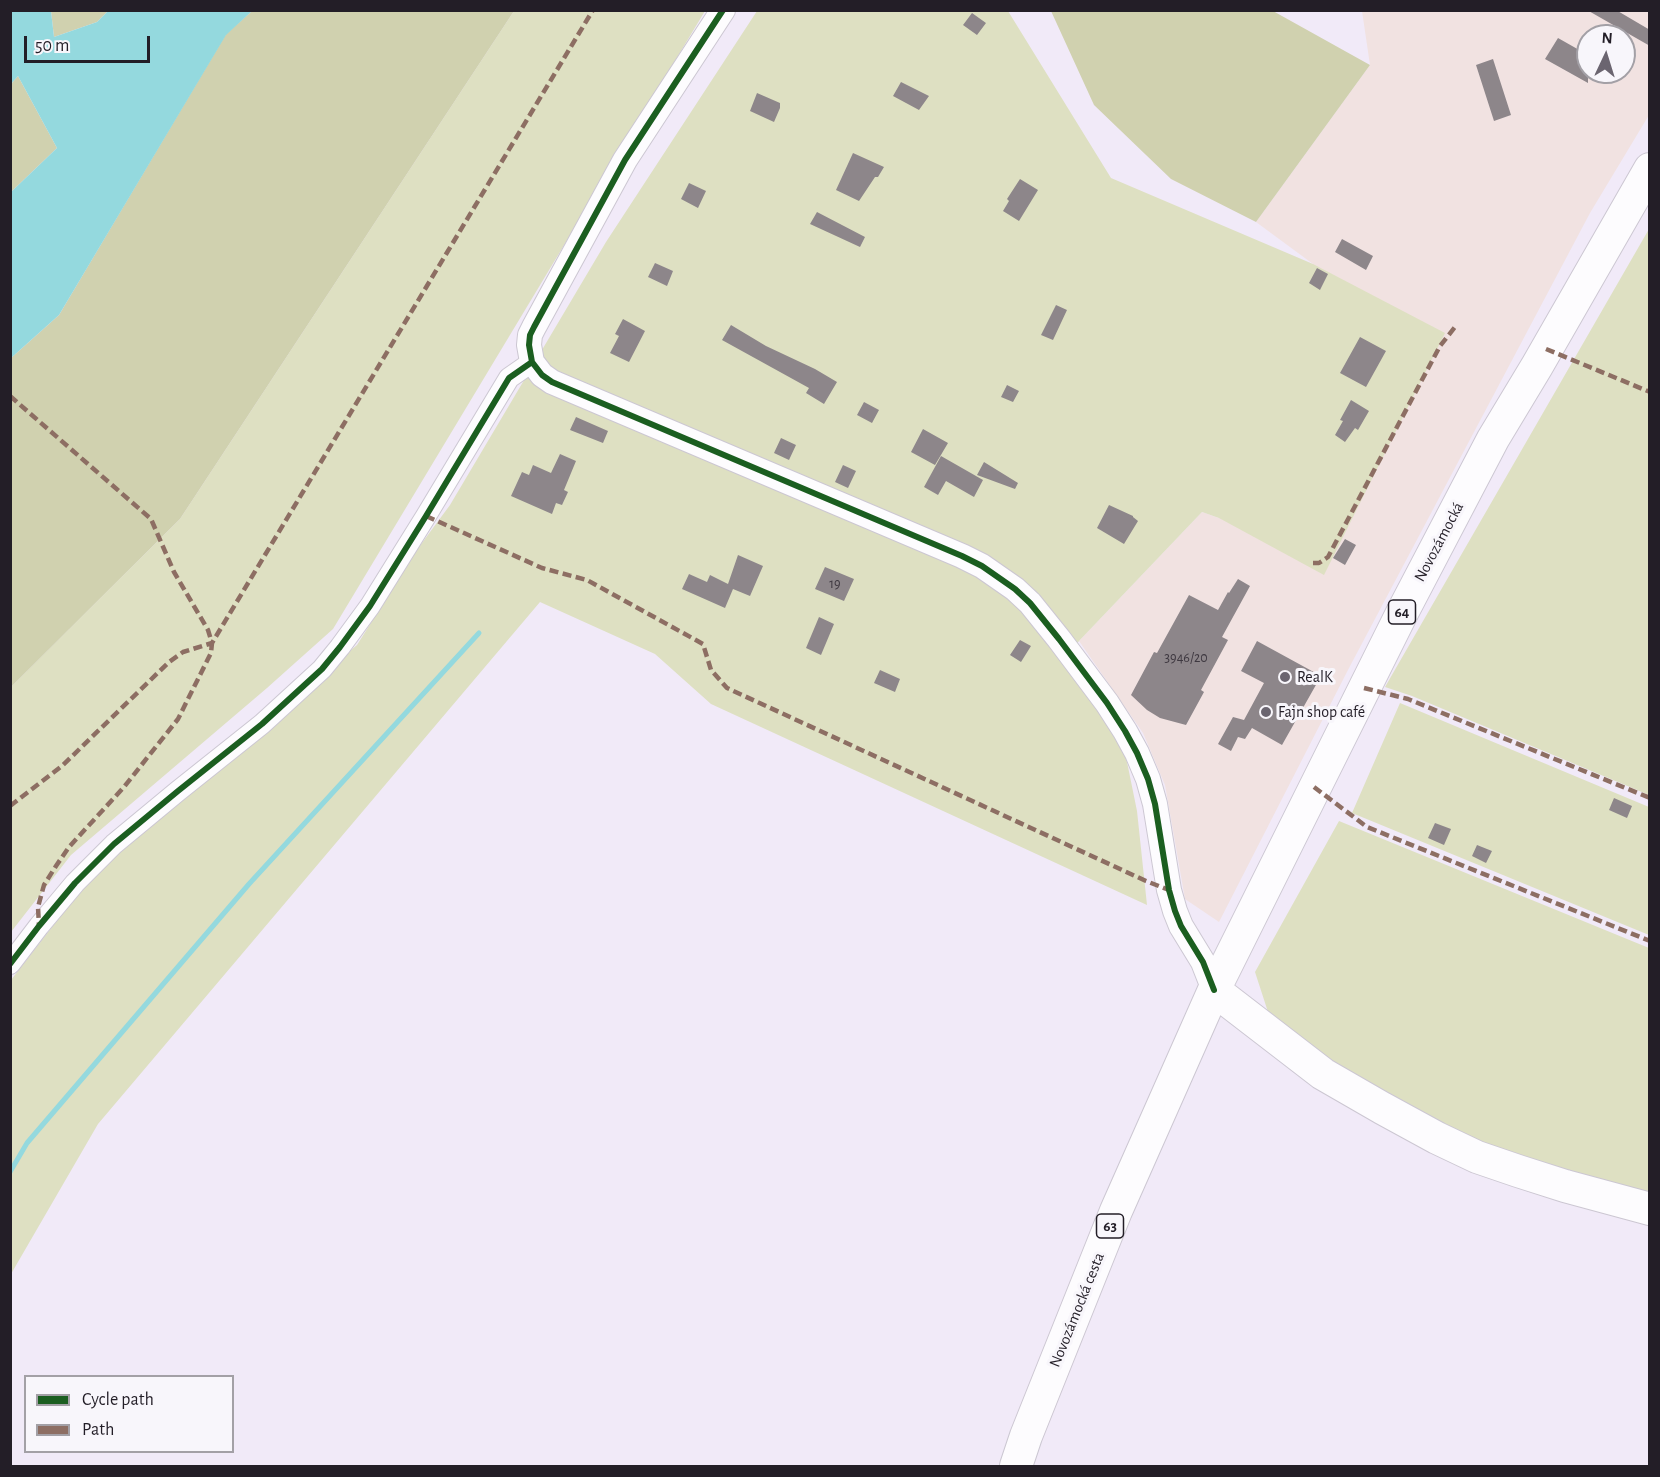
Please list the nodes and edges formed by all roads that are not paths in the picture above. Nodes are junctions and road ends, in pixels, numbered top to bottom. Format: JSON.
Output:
{"nodes":[{"id":1,"x":723,"y":10,"type":"edge"},
{"id":2,"x":1650,"y":169,"type":"edge"},
{"id":3,"x":532,"y":362,"type":"junction"},
{"id":4,"x":10,"y":964,"type":"edge"},
{"id":5,"x":1214,"y":990,"type":"junction"},
{"id":6,"x":1650,"y":1209,"type":"edge"},
{"id":7,"x":1016,"y":1467,"type":"edge"}],
"edges":[{"from":1,"to":3,"type":"street"},
{"from":2,"to":5,"type":"main road","name":"Novozámocká","number":"64"},
{"from":3,"to":4,"type":"street"},
{"from":3,"to":5,"type":"street"},
{"from":5,"to":6,"type":"main road"},
{"from":5,"to":7,"type":"main road","name":"Novozámocká cesta","number":"63"}]}
